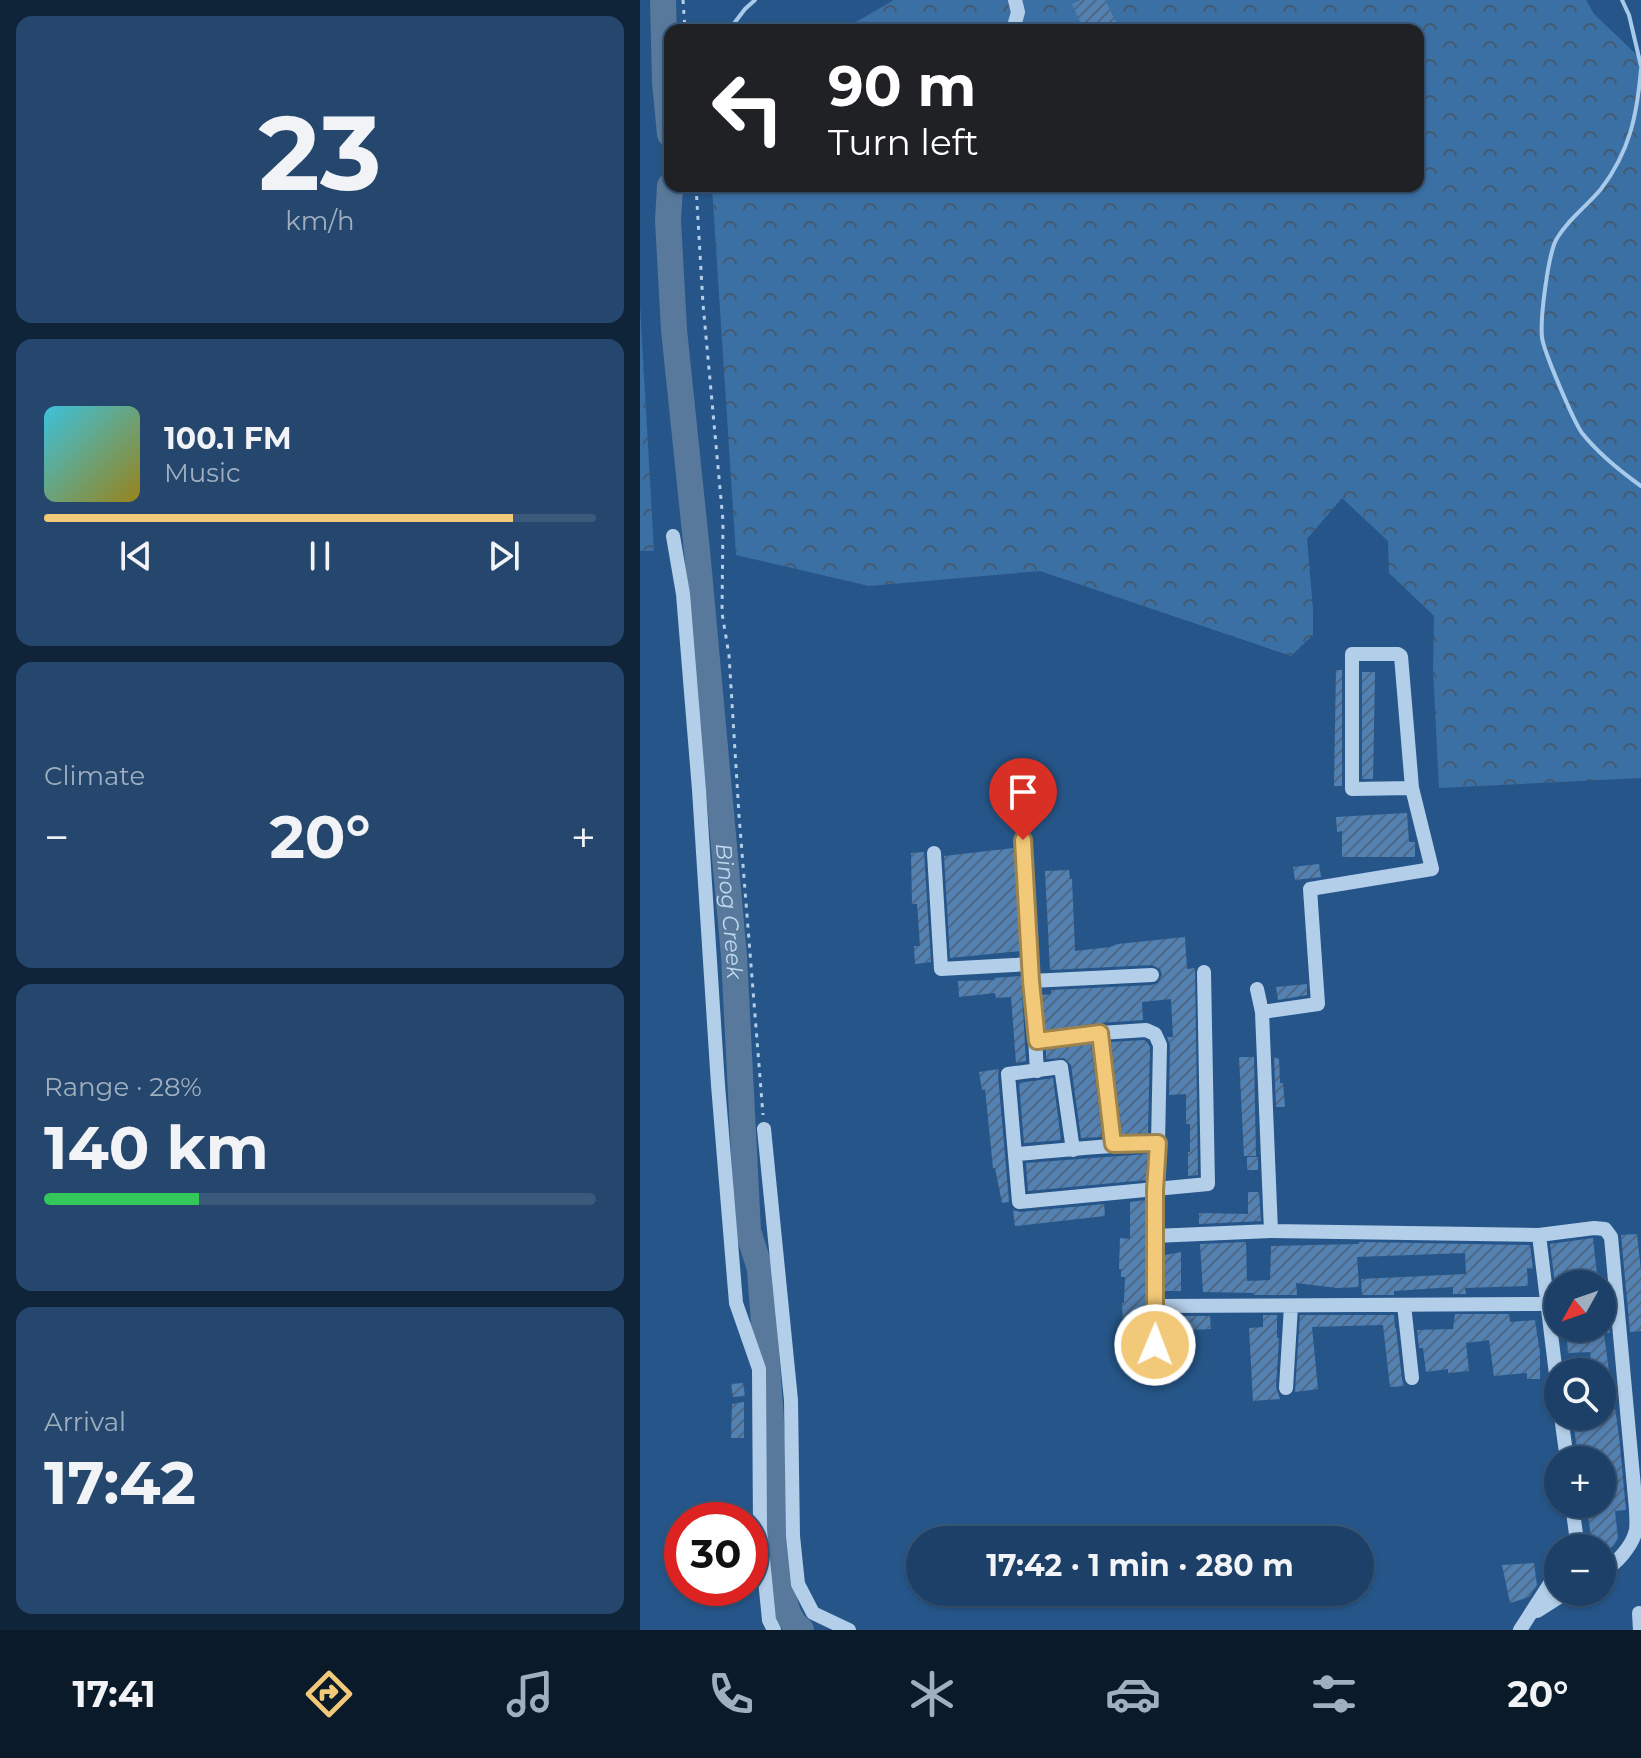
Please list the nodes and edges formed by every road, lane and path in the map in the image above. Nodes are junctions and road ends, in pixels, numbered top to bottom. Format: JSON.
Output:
{"nodes":[{"id":1,"x":683,"y":0,"type":"edge"},
{"id":2,"x":1015,"y":0,"type":"edge"},
{"id":3,"x":685,"y":24,"type":"edge"},
{"id":4,"x":1015,"y":24,"type":"edge"},
{"id":5,"x":696,"y":192,"type":"edge"},
{"id":6,"x":673,"y":536,"type":"dead end"},
{"id":7,"x":1412,"y":788,"type":"junction"},
{"id":8,"x":1023,"y":840,"type":"dead end"},
{"id":9,"x":934,"y":853,"type":"dead end"},
{"id":10,"x":1030,"y":964,"type":"junction"},
{"id":11,"x":1204,"y":972,"type":"dead end"},
{"id":12,"x":1152,"y":975,"type":"dead end"},
{"id":13,"x":1031,"y":981,"type":"junction"},
{"id":14,"x":1257,"y":989,"type":"dead end"},
{"id":15,"x":1262,"y":1012,"type":"junction"},
{"id":16,"x":1100,"y":1033,"type":"junction"},
{"id":17,"x":1037,"y":1041,"type":"junction"},
{"id":18,"x":1037,"y":1071,"type":"junction"},
{"id":19,"x":764,"y":1129,"type":"joint"},
{"id":20,"x":1158,"y":1143,"type":"junction"},
{"id":21,"x":1113,"y":1144,"type":"junction"},
{"id":22,"x":1073,"y":1150,"type":"junction"},
{"id":23,"x":1016,"y":1154,"type":"junction"},
{"id":24,"x":1155,"y":1190,"type":"junction"},
{"id":25,"x":1271,"y":1231,"type":"junction"},
{"id":26,"x":1539,"y":1235,"type":"junction"},
{"id":27,"x":1154,"y":1236,"type":"junction"},
{"id":28,"x":1544,"y":1278,"type":"edge"},
{"id":29,"x":1544,"y":1304,"type":"edge"},
{"id":30,"x":1404,"y":1305,"type":"junction"},
{"id":31,"x":1155,"y":1306,"type":"junction"},
{"id":32,"x":1291,"y":1306,"type":"junction"},
{"id":33,"x":1155,"y":1345,"type":"dead end"},
{"id":34,"x":1412,"y":1378,"type":"dead end"},
{"id":35,"x":1286,"y":1388,"type":"dead end"},
{"id":36,"x":1616,"y":1561,"type":"edge"},
{"id":37,"x":1544,"y":1593,"type":"edge"},
{"id":38,"x":1544,"y":1606,"type":"edge"},
{"id":39,"x":1639,"y":1613,"type":"dead end"},
{"id":40,"x":1530,"y":1615,"type":"junction"},
{"id":41,"x":774,"y":1630,"type":"edge"},
{"id":42,"x":849,"y":1630,"type":"edge"},
{"id":43,"x":1520,"y":1630,"type":"edge"},
{"id":44,"x":1640,"y":1630,"type":"edge"}],
"edges":[{"from":1,"to":3,"type":"path"},
{"from":2,"to":4,"type":"street"},
{"from":5,"to":19,"type":"path"},
{"from":6,"to":41,"type":"street"},
{"from":7,"to":7,"type":"street"},
{"from":7,"to":15,"type":"street"},
{"from":8,"to":10,"type":"street"},
{"from":9,"to":10,"type":"street"},
{"from":10,"to":13,"type":"street"},
{"from":11,"to":24,"type":"street"},
{"from":12,"to":13,"type":"street"},
{"from":13,"to":17,"type":"street"},
{"from":14,"to":15,"type":"street"},
{"from":15,"to":25,"type":"street"},
{"from":16,"to":17,"type":"street"},
{"from":16,"to":20,"type":"street"},
{"from":16,"to":21,"type":"street"},
{"from":17,"to":18,"type":"street"},
{"from":18,"to":22,"type":"street"},
{"from":18,"to":23,"type":"street"},
{"from":19,"to":42,"type":"street"},
{"from":20,"to":21,"type":"street"},
{"from":20,"to":24,"type":"street"},
{"from":21,"to":22,"type":"street"},
{"from":22,"to":23,"type":"street"},
{"from":23,"to":24,"type":"street"},
{"from":24,"to":27,"type":"street"},
{"from":25,"to":26,"type":"street"},
{"from":25,"to":27,"type":"street"},
{"from":26,"to":28,"type":"street"},
{"from":26,"to":36,"type":"street"},
{"from":27,"to":31,"type":"street"},
{"from":29,"to":30,"type":"street"},
{"from":30,"to":32,"type":"street"},
{"from":30,"to":34,"type":"street"},
{"from":31,"to":32,"type":"street"},
{"from":31,"to":33,"type":"street"},
{"from":32,"to":35,"type":"street"},
{"from":37,"to":40,"type":"street"},
{"from":38,"to":40,"type":"street"},
{"from":39,"to":44,"type":"street"},
{"from":40,"to":43,"type":"street"}]}
